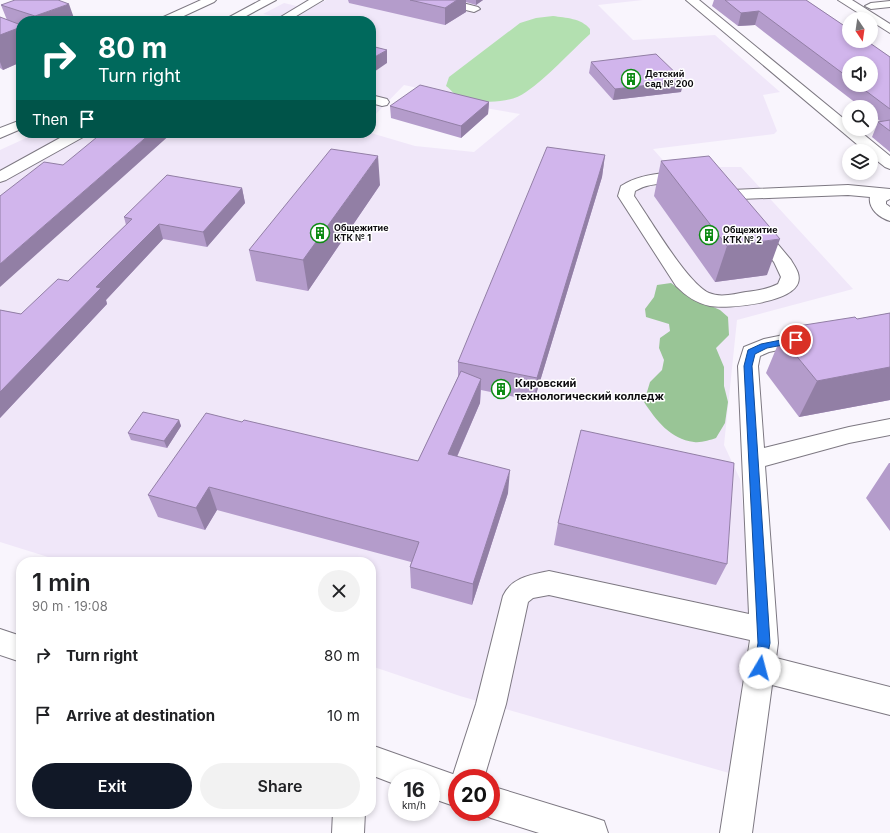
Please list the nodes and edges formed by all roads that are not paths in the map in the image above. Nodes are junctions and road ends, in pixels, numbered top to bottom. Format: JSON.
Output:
{"nodes":[{"id":1,"x":210,"y":0,"type":"edge"},
{"id":2,"x":270,"y":0,"type":"edge"},
{"id":3,"x":317,"y":0,"type":"edge"},
{"id":4,"x":437,"y":0,"type":"edge"},
{"id":5,"x":692,"y":0,"type":"edge"},
{"id":6,"x":844,"y":0,"type":"edge"},
{"id":7,"x":866,"y":3,"type":"edge"},
{"id":8,"x":890,"y":4,"type":"edge"},
{"id":9,"x":474,"y":9,"type":"dead end"},
{"id":10,"x":174,"y":16,"type":"edge"},
{"id":11,"x":238,"y":16,"type":"edge"},
{"id":12,"x":289,"y":16,"type":"edge"},
{"id":13,"x":890,"y":18,"type":"edge"},
{"id":14,"x":890,"y":29,"type":"edge"},
{"id":15,"x":16,"y":126,"type":"edge"},
{"id":16,"x":0,"y":134,"type":"edge"},
{"id":17,"x":71,"y":138,"type":"edge"},
{"id":18,"x":890,"y":164,"type":"edge"},
{"id":19,"x":0,"y":177,"type":"edge"},
{"id":20,"x":888,"y":194,"type":"edge"},
{"id":21,"x":727,"y":195,"type":"junction"},
{"id":22,"x":890,"y":216,"type":"edge"},
{"id":23,"x":827,"y":334,"type":"edge"},
{"id":24,"x":890,"y":427,"type":"edge"},
{"id":25,"x":753,"y":460,"type":"junction"},
{"id":26,"x":763,"y":630,"type":"junction"},
{"id":27,"x":0,"y":642,"type":"edge"},
{"id":28,"x":16,"y":647,"type":"edge"},
{"id":29,"x":760,"y":668,"type":"junction"},
{"id":30,"x":890,"y":701,"type":"edge"},
{"id":31,"x":376,"y":762,"type":"edge"},
{"id":32,"x":396,"y":769,"type":"edge"},
{"id":33,"x":471,"y":769,"type":"edge"},
{"id":34,"x":500,"y":805,"type":"edge"},
{"id":35,"x":349,"y":817,"type":"edge"},
{"id":36,"x":348,"y":833,"type":"edge"},
{"id":37,"x":592,"y":833,"type":"edge"},
{"id":38,"x":736,"y":833,"type":"edge"}],
"edges":[{"from":1,"to":10,"type":"main road"},
{"from":2,"to":11,"type":"main road"},
{"from":3,"to":12,"type":"main road"},
{"from":4,"to":9,"type":"main road"},
{"from":5,"to":18,"type":"main road"},
{"from":6,"to":14,"type":"main road"},
{"from":7,"to":8,"type":"main road"},
{"from":7,"to":13,"type":"main road"},
{"from":15,"to":16,"type":"main road"},
{"from":17,"to":19,"type":"main road"},
{"from":20,"to":21,"type":"main road"},
{"from":20,"to":22,"type":"main road"},
{"from":21,"to":21,"type":"main road"},
{"from":23,"to":25,"type":"main road"},
{"from":24,"to":25,"type":"main road"},
{"from":25,"to":26,"type":"main road"},
{"from":26,"to":29,"type":"main road"},
{"from":26,"to":33,"type":"main road"},
{"from":27,"to":28,"type":"main road"},
{"from":29,"to":30,"type":"main road"},
{"from":29,"to":38,"type":"main road"},
{"from":31,"to":32,"type":"main road"},
{"from":34,"to":37,"type":"main road"},
{"from":35,"to":36,"type":"main road"}]}
